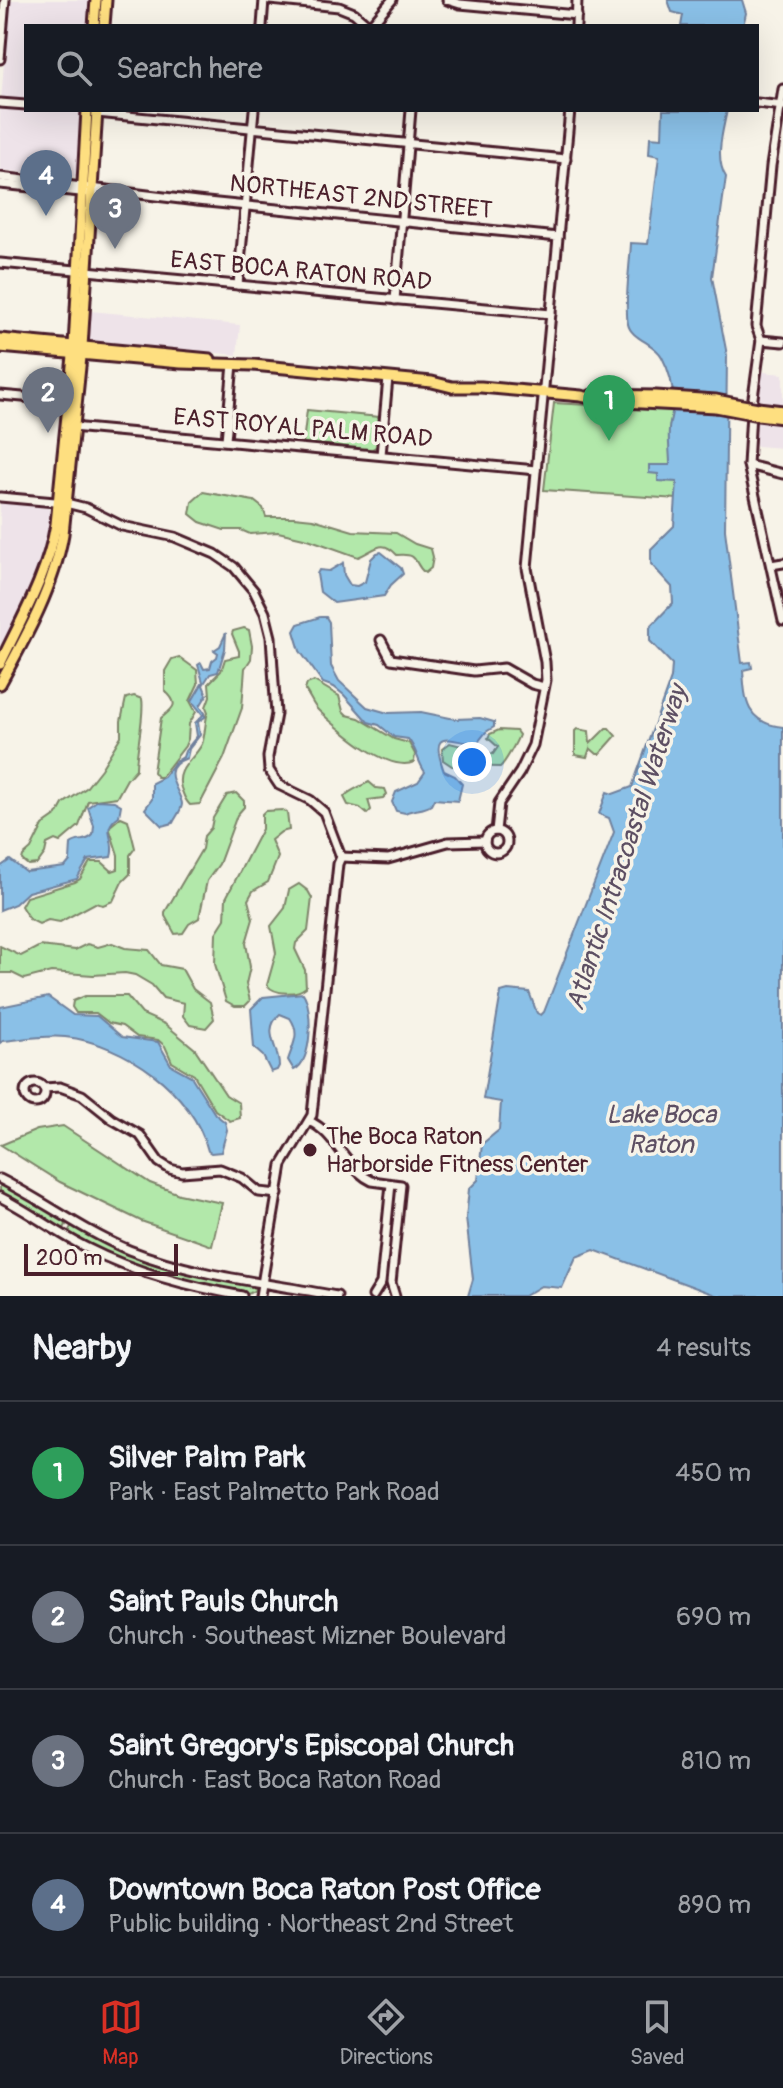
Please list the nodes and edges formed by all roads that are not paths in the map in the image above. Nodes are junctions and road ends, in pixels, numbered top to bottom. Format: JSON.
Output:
{"nodes":[{"id":1,"x":5,"y":0,"type":"edge"},
{"id":2,"x":103,"y":0,"type":"edge"},
{"id":3,"x":264,"y":0,"type":"edge"},
{"id":4,"x":270,"y":0,"type":"edge"},
{"id":5,"x":392,"y":0,"type":"edge"},
{"id":6,"x":447,"y":0,"type":"edge"},
{"id":7,"x":577,"y":0,"type":"edge"},
{"id":8,"x":577,"y":15,"type":"junction"},
{"id":9,"x":97,"y":24,"type":"edge"},
{"id":10,"x":262,"y":24,"type":"edge"},
{"id":11,"x":367,"y":24,"type":"edge"},
{"id":12,"x":371,"y":24,"type":"edge"},
{"id":13,"x":576,"y":24,"type":"edge"},
{"id":14,"x":0,"y":59,"type":"edge"},
{"id":15,"x":783,"y":89,"type":"edge"},
{"id":16,"x":0,"y":103,"type":"edge"},
{"id":17,"x":759,"y":103,"type":"edge"},
{"id":18,"x":24,"y":105,"type":"edge"},
{"id":19,"x":782,"y":106,"type":"edge"},
{"id":20,"x":94,"y":112,"type":"edge"},
{"id":21,"x":103,"y":112,"type":"edge"},
{"id":22,"x":254,"y":112,"type":"edge"},
{"id":23,"x":411,"y":112,"type":"edge"},
{"id":24,"x":570,"y":112,"type":"edge"},
{"id":25,"x":253,"y":129,"type":"junction"},
{"id":26,"x":408,"y":144,"type":"junction"},
{"id":27,"x":566,"y":159,"type":"junction"},
{"id":28,"x":0,"y":177,"type":"edge"},
{"id":29,"x":0,"y":184,"type":"edge"},
{"id":30,"x":87,"y":189,"type":"junction"},
{"id":31,"x":245,"y":206,"type":"junction"},
{"id":32,"x":402,"y":222,"type":"junction"},
{"id":33,"x":558,"y":237,"type":"junction"},
{"id":34,"x":0,"y":263,"type":"edge"},
{"id":35,"x":82,"y":271,"type":"junction"},
{"id":36,"x":238,"y":285,"type":"junction"},
{"id":37,"x":395,"y":300,"type":"junction"},
{"id":38,"x":551,"y":314,"type":"junction"},
{"id":39,"x":0,"y":339,"type":"edge"},
{"id":40,"x":761,"y":340,"type":"junction"},
{"id":41,"x":783,"y":342,"type":"edge"},
{"id":42,"x":0,"y":347,"type":"edge"},
{"id":43,"x":78,"y":350,"type":"junction"},
{"id":44,"x":233,"y":364,"type":"junction"},
{"id":45,"x":388,"y":378,"type":"junction"},
{"id":46,"x":543,"y":392,"type":"junction"},
{"id":47,"x":0,"y":395,"type":"edge"},
{"id":48,"x":68,"y":401,"type":"junction"},
{"id":49,"x":783,"y":411,"type":"edge"},
{"id":50,"x":756,"y":412,"type":"junction"},
{"id":51,"x":783,"y":418,"type":"edge"},
{"id":52,"x":70,"y":427,"type":"junction"},
{"id":53,"x":226,"y":440,"type":"junction"},
{"id":54,"x":381,"y":455,"type":"junction"},
{"id":55,"x":748,"y":465,"type":"junction"},
{"id":56,"x":536,"y":470,"type":"junction"},
{"id":57,"x":783,"y":474,"type":"edge"},
{"id":58,"x":0,"y":497,"type":"edge"},
{"id":59,"x":62,"y":503,"type":"junction"},
{"id":60,"x":783,"y":563,"type":"edge"},
{"id":61,"x":771,"y":565,"type":"junction"},
{"id":62,"x":783,"y":621,"type":"edge"},
{"id":63,"x":381,"y":640,"type":"dead end"},
{"id":64,"x":0,"y":664,"type":"edge"},
{"id":65,"x":0,"y":684,"type":"edge"},
{"id":66,"x":544,"y":687,"type":"junction"},
{"id":67,"x":496,"y":831,"type":"junction"},
{"id":68,"x":485,"y":841,"type":"junction"},
{"id":69,"x":341,"y":857,"type":"junction"},
{"id":70,"x":44,"y":1088,"type":"dead end"},
{"id":71,"x":309,"y":1121,"type":"junction"},
{"id":72,"x":0,"y":1179,"type":"edge"},
{"id":73,"x":391,"y":1184,"type":"junction"},
{"id":74,"x":278,"y":1194,"type":"junction"},
{"id":75,"x":0,"y":1197,"type":"edge"},
{"id":76,"x":71,"y":1221,"type":"junction"},
{"id":77,"x":63,"y":1235,"type":"junction"},
{"id":78,"x":262,"y":1282,"type":"junction"},
{"id":79,"x":242,"y":1296,"type":"edge"},
{"id":80,"x":260,"y":1296,"type":"edge"},
{"id":81,"x":337,"y":1296,"type":"edge"},
{"id":82,"x":373,"y":1296,"type":"edge"},
{"id":83,"x":394,"y":1296,"type":"edge"}],
"edges":[{"from":1,"to":14,"type":"street"},
{"from":2,"to":9,"type":"main road"},
{"from":3,"to":10,"type":"street"},
{"from":4,"to":11,"type":"street"},
{"from":5,"to":12,"type":"street"},
{"from":6,"to":8,"type":"street"},
{"from":7,"to":8,"type":"street"},
{"from":8,"to":13,"type":"street"},
{"from":15,"to":19,"type":"street"},
{"from":16,"to":18,"type":"street"},
{"from":17,"to":19,"type":"street"},
{"from":19,"to":40,"type":"street"},
{"from":20,"to":30,"type":"main road"},
{"from":21,"to":25,"type":"street"},
{"from":22,"to":25,"type":"street"},
{"from":23,"to":26,"type":"street"},
{"from":24,"to":27,"type":"street"},
{"from":25,"to":26,"type":"street"},
{"from":25,"to":31,"type":"street"},
{"from":26,"to":27,"type":"street"},
{"from":26,"to":32,"type":"street"},
{"from":27,"to":33,"type":"street"},
{"from":28,"to":30,"type":"street","name":"NORTHEAST 2ND STREET"},
{"from":29,"to":30,"type":"street","name":"NORTHEAST 2ND STREET"},
{"from":30,"to":31,"type":"street","name":"NORTHEAST 2ND STREET"},
{"from":30,"to":35,"type":"main road"},
{"from":31,"to":32,"type":"street","name":"NORTHEAST 2ND STREET"},
{"from":31,"to":36,"type":"street"},
{"from":32,"to":33,"type":"street","name":"NORTHEAST 2ND STREET"},
{"from":32,"to":37,"type":"street"},
{"from":33,"to":38,"type":"street"},
{"from":34,"to":35,"type":"street","name":"EAST BOCA RATON ROAD"},
{"from":35,"to":36,"type":"street","name":"EAST BOCA RATON ROAD"},
{"from":35,"to":43,"type":"main road"},
{"from":36,"to":37,"type":"street","name":"EAST BOCA RATON ROAD"},
{"from":37,"to":38,"type":"street","name":"EAST BOCA RATON ROAD"},
{"from":38,"to":46,"type":"street"},
{"from":39,"to":43,"type":"main road"},
{"from":40,"to":41,"type":"street"},
{"from":40,"to":50,"type":"street"},
{"from":42,"to":43,"type":"main road"},
{"from":43,"to":44,"type":"main road"},
{"from":43,"to":48,"type":"main road"},
{"from":43,"to":52,"type":"main road"},
{"from":44,"to":45,"type":"main road"},
{"from":44,"to":53,"type":"street"},
{"from":45,"to":46,"type":"main road"},
{"from":45,"to":54,"type":"street"},
{"from":46,"to":50,"type":"main road","bridge":true},
{"from":46,"to":56,"type":"street"},
{"from":47,"to":48,"type":"street"},
{"from":48,"to":52,"type":"main road"},
{"from":49,"to":50,"type":"main road"},
{"from":50,"to":51,"type":"main road"},
{"from":50,"to":55,"type":"street"},
{"from":52,"to":53,"type":"street","name":"EAST ROYAL PALM ROAD"},
{"from":52,"to":59,"type":"main road"},
{"from":53,"to":54,"type":"street","name":"EAST ROYAL PALM ROAD"},
{"from":54,"to":56,"type":"street","name":"EAST ROYAL PALM ROAD"},
{"from":55,"to":57,"type":"street"},
{"from":55,"to":61,"type":"street"},
{"from":56,"to":66,"type":"street"},
{"from":58,"to":59,"type":"street"},
{"from":59,"to":64,"type":"main road"},
{"from":59,"to":65,"type":"main road"},
{"from":59,"to":69,"type":"street"},
{"from":60,"to":61,"type":"street"},
{"from":61,"to":62,"type":"street"},
{"from":63,"to":66,"type":"street"},
{"from":66,"to":67,"type":"street"},
{"from":67,"to":68,"type":"street"},
{"from":67,"to":68,"type":"street"},
{"from":68,"to":69,"type":"street"},
{"from":69,"to":71,"type":"street"},
{"from":70,"to":74,"type":"street"},
{"from":71,"to":73,"type":"street"},
{"from":71,"to":74,"type":"street"},
{"from":72,"to":76,"type":"street"},
{"from":73,"to":82,"type":"street"},
{"from":73,"to":83,"type":"street"},
{"from":74,"to":78,"type":"street"},
{"from":75,"to":77,"type":"street"},
{"from":76,"to":77,"type":"street"},
{"from":76,"to":78,"type":"street"},
{"from":77,"to":79,"type":"street"},
{"from":78,"to":80,"type":"street"},
{"from":78,"to":81,"type":"street"},
{"from":82,"to":83,"type":"street"}]}
